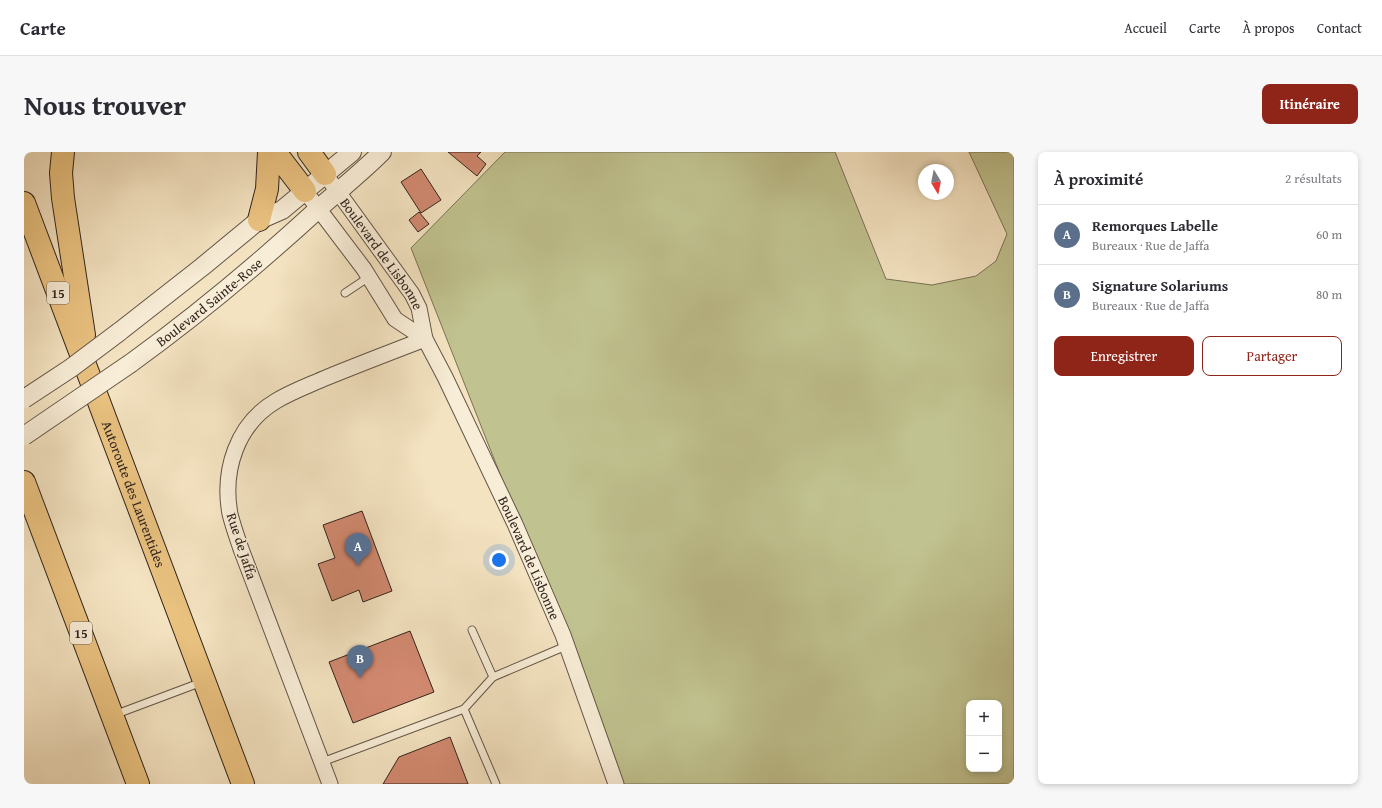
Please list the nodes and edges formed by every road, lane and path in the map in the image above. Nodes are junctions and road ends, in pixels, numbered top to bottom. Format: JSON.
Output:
{"nodes":[{"id":1,"x":63,"y":152,"type":"edge"},
{"id":2,"x":269,"y":152,"type":"edge"},
{"id":3,"x":275,"y":152,"type":"edge"},
{"id":4,"x":309,"y":152,"type":"edge"},
{"id":5,"x":352,"y":152,"type":"edge"},
{"id":6,"x":382,"y":152,"type":"edge"},
{"id":7,"x":325,"y":174,"type":"junction"},
{"id":8,"x":305,"y":191,"type":"junction"},
{"id":9,"x":338,"y":193,"type":"junction"},
{"id":10,"x":24,"y":204,"type":"edge"},
{"id":11,"x":318,"y":209,"type":"junction"},
{"id":12,"x":259,"y":220,"type":"junction"},
{"id":13,"x":369,"y":277,"type":"junction"},
{"id":14,"x":345,"y":293,"type":"dead end"},
{"id":15,"x":424,"y":339,"type":"junction"},
{"id":16,"x":91,"y":383,"type":"junction"},
{"id":17,"x":24,"y":399,"type":"edge"},
{"id":18,"x":24,"y":436,"type":"edge"},
{"id":19,"x":24,"y":482,"type":"edge"},
{"id":20,"x":472,"y":630,"type":"dead end"},
{"id":21,"x":566,"y":646,"type":"junction"},
{"id":22,"x":492,"y":677,"type":"junction"},
{"id":23,"x":204,"y":681,"type":"junction"},
{"id":24,"x":464,"y":709,"type":"junction"},
{"id":25,"x":112,"y":716,"type":"junction"},
{"id":26,"x":322,"y":762,"type":"junction"},
{"id":27,"x":138,"y":784,"type":"edge"},
{"id":28,"x":243,"y":784,"type":"edge"},
{"id":29,"x":330,"y":784,"type":"edge"},
{"id":30,"x":496,"y":784,"type":"edge"},
{"id":31,"x":616,"y":784,"type":"edge"}],
"edges":[{"from":1,"to":16,"type":"highway"},
{"from":2,"to":12,"type":"highway"},
{"from":3,"to":8,"type":"highway"},
{"from":4,"to":7,"type":"highway"},
{"from":5,"to":7,"type":"street"},
{"from":6,"to":9,"type":"street","name":"Boulevard Sainte-Rose"},
{"from":7,"to":8,"type":"street"},
{"from":7,"to":9,"type":"street","name":"Boulevard de Lisbonne"},
{"from":8,"to":11,"type":"street","name":"Boulevard de Lisbonne"},
{"from":8,"to":12,"type":"street"},
{"from":9,"to":11,"type":"street","name":"Boulevard Sainte-Rose"},
{"from":9,"to":15,"type":"street","name":"Boulevard de Lisbonne"},
{"from":10,"to":16,"type":"highway","name":"Autoroute des Laurentides","number":"15"},
{"from":11,"to":13,"type":"street","name":"Boulevard de Lisbonne"},
{"from":11,"to":18,"type":"street","name":"Boulevard Sainte-Rose","bridge":true},
{"from":12,"to":17,"type":"street","bridge":true},
{"from":13,"to":14,"type":"lane"},
{"from":13,"to":15,"type":"street","name":"Boulevard de Lisbonne"},
{"from":15,"to":21,"type":"street","name":"Boulevard de Lisbonne"},
{"from":15,"to":26,"type":"street","name":"Rue de Jaffa"},
{"from":16,"to":23,"type":"highway","name":"Autoroute des Laurentides","number":"15"},
{"from":19,"to":25,"type":"highway","number":"15"},
{"from":20,"to":22,"type":"lane"},
{"from":21,"to":22,"type":"lane"},
{"from":21,"to":31,"type":"street","name":"Boulevard de Lisbonne"},
{"from":22,"to":24,"type":"lane"},
{"from":23,"to":25,"type":"lane"},
{"from":23,"to":28,"type":"highway","name":"Autoroute des Laurentides","number":"15"},
{"from":24,"to":26,"type":"lane"},
{"from":24,"to":30,"type":"lane"},
{"from":25,"to":27,"type":"highway","number":"15"},
{"from":26,"to":29,"type":"street","name":"Rue de Jaffa"}]}
